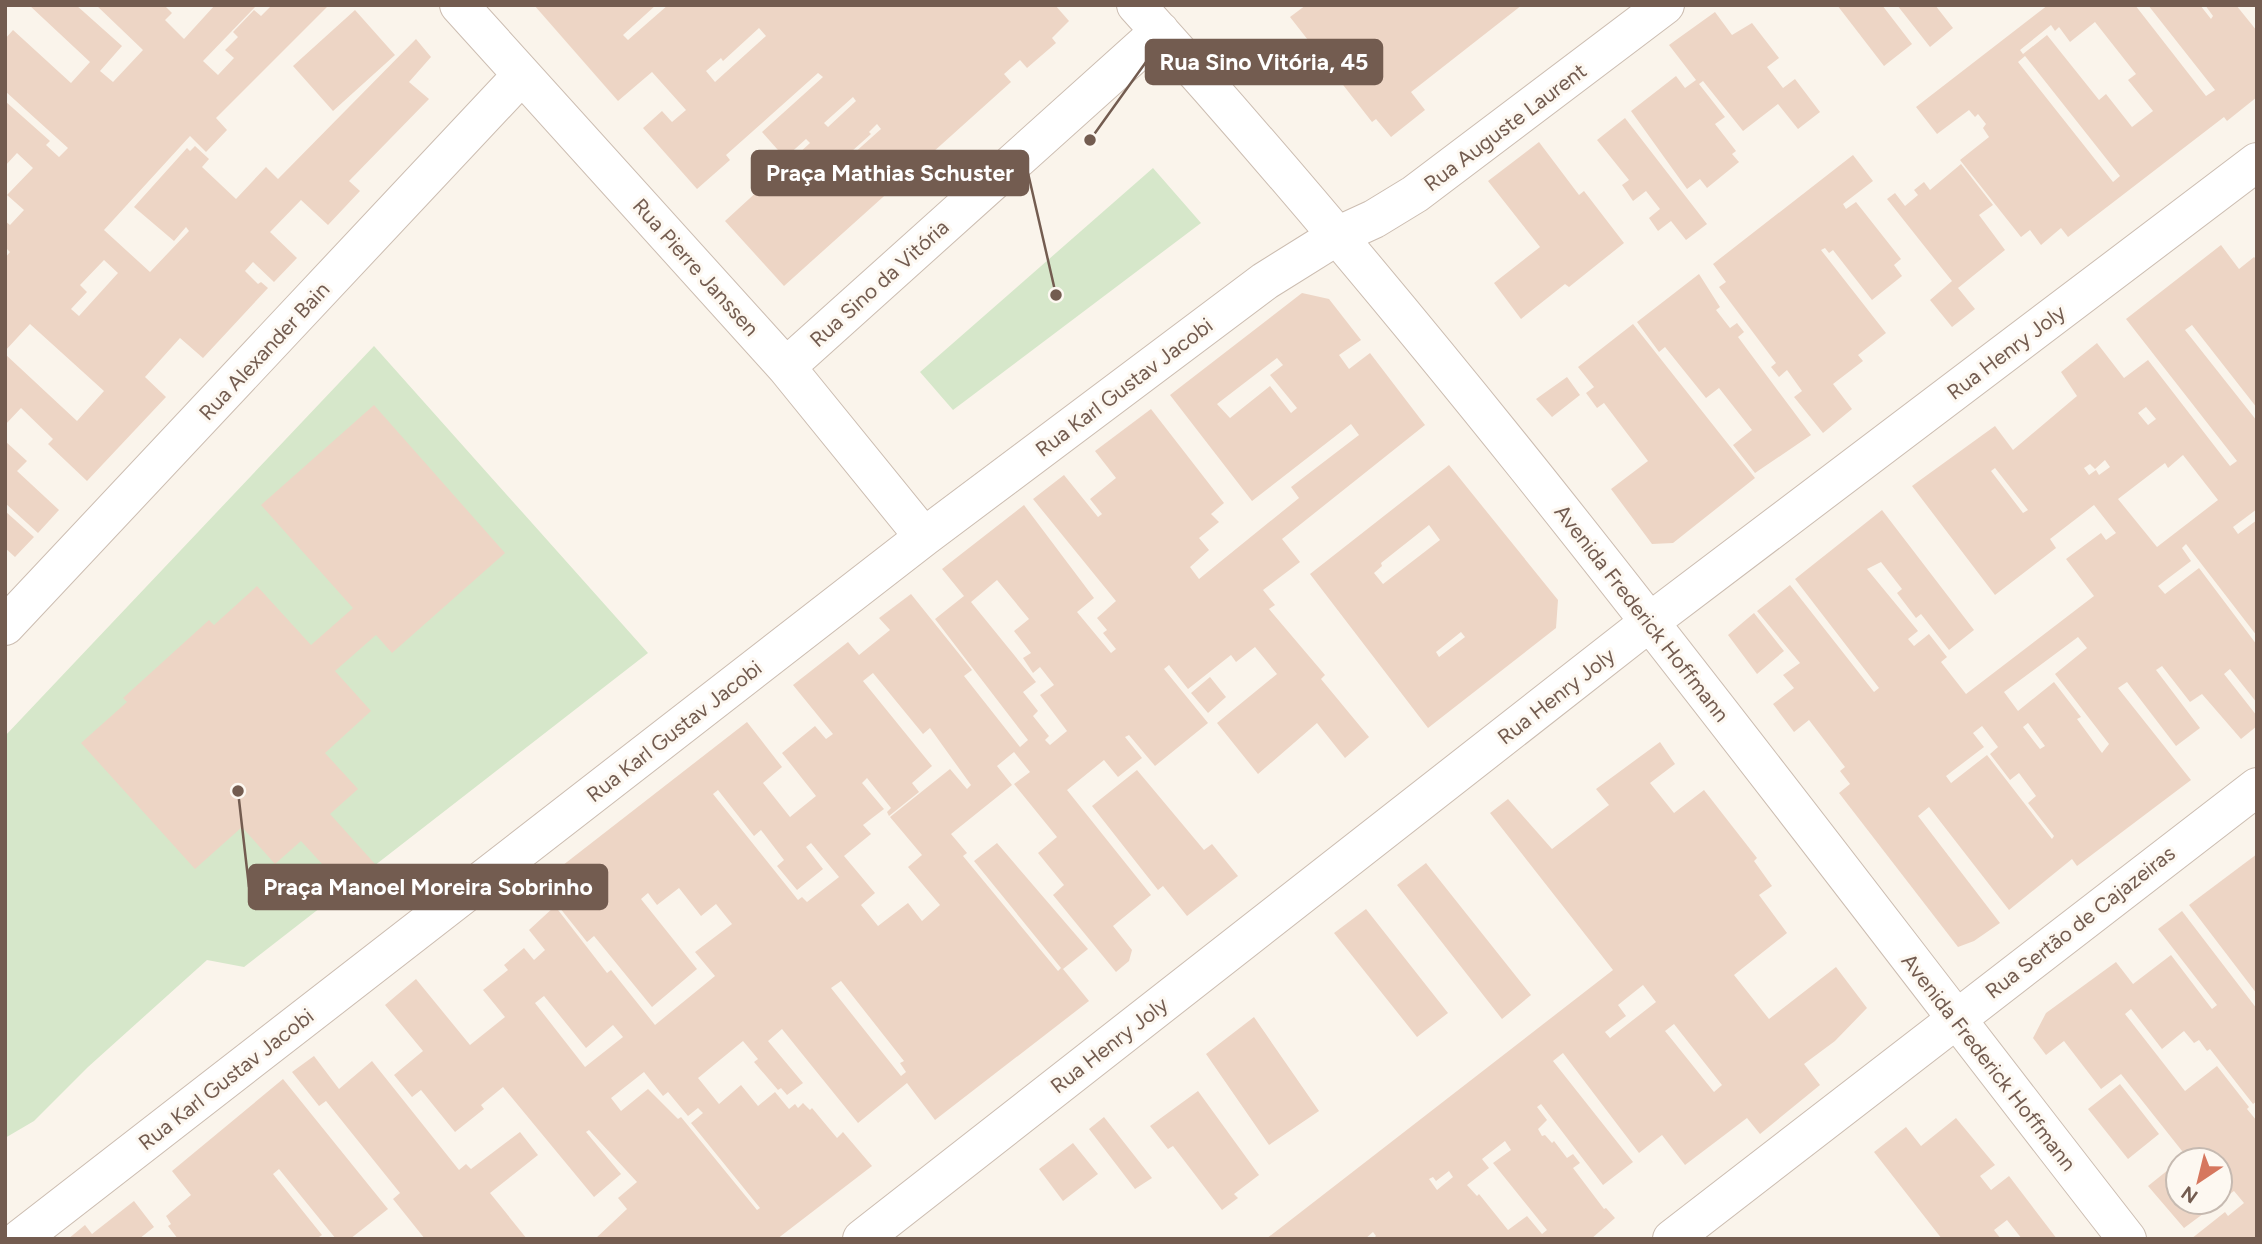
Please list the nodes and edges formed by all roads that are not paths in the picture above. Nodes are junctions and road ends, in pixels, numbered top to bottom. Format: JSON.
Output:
{"nodes":[{"id":1,"x":459,"y":5,"type":"edge"},
{"id":2,"x":1665,"y":5,"type":"edge"},
{"id":3,"x":1148,"y":18,"type":"edge"},
{"id":4,"x":522,"y":75,"type":"junction"},
{"id":5,"x":2257,"y":162,"type":"edge"},
{"id":6,"x":1336,"y":236,"type":"junction"},
{"id":7,"x":786,"y":367,"type":"junction"},
{"id":8,"x":925,"y":537,"type":"junction"},
{"id":9,"x":1651,"y":621,"type":"junction"},
{"id":10,"x":5,"y":626,"type":"edge"},
{"id":11,"x":2257,"y":787,"type":"edge"},
{"id":12,"x":1955,"y":1019,"type":"junction"},
{"id":13,"x":20,"y":1239,"type":"edge"},
{"id":14,"x":862,"y":1239,"type":"edge"},
{"id":15,"x":1672,"y":1239,"type":"edge"},
{"id":16,"x":2127,"y":1239,"type":"edge"}],
"edges":[{"from":1,"to":4,"type":"street","name":"Rua Pierre Janssen"},
{"from":2,"to":6,"type":"street","name":"Rua Auguste Laurent"},
{"from":3,"to":6,"type":"street","name":"Avenida Frederick Hoffmann"},
{"from":3,"to":7,"type":"street","name":"Rua Sino da Vitória"},
{"from":4,"to":7,"type":"street","name":"Rua Pierre Janssen"},
{"from":4,"to":10,"type":"street","name":"Rua Alexander Bain"},
{"from":5,"to":9,"type":"street","name":"Rua Henry Joly"},
{"from":6,"to":8,"type":"street","name":"Rua Karl Gustav Jacobi"},
{"from":6,"to":9,"type":"street","name":"Avenida Frederick Hoffmann"},
{"from":7,"to":8,"type":"street","name":"Rua Pierre Janssen"},
{"from":8,"to":13,"type":"street","name":"Rua Karl Gustav Jacobi"},
{"from":9,"to":12,"type":"street","name":"Avenida Frederick Hoffmann"},
{"from":9,"to":14,"type":"street","name":"Rua Henry Joly"},
{"from":11,"to":12,"type":"street","name":"Rua Sertão de Cajazeiras"},
{"from":12,"to":15,"type":"street","name":"Rua Sertão de Cajazeiras"},
{"from":12,"to":16,"type":"street","name":"Avenida Frederick Hoffmann"}]}
